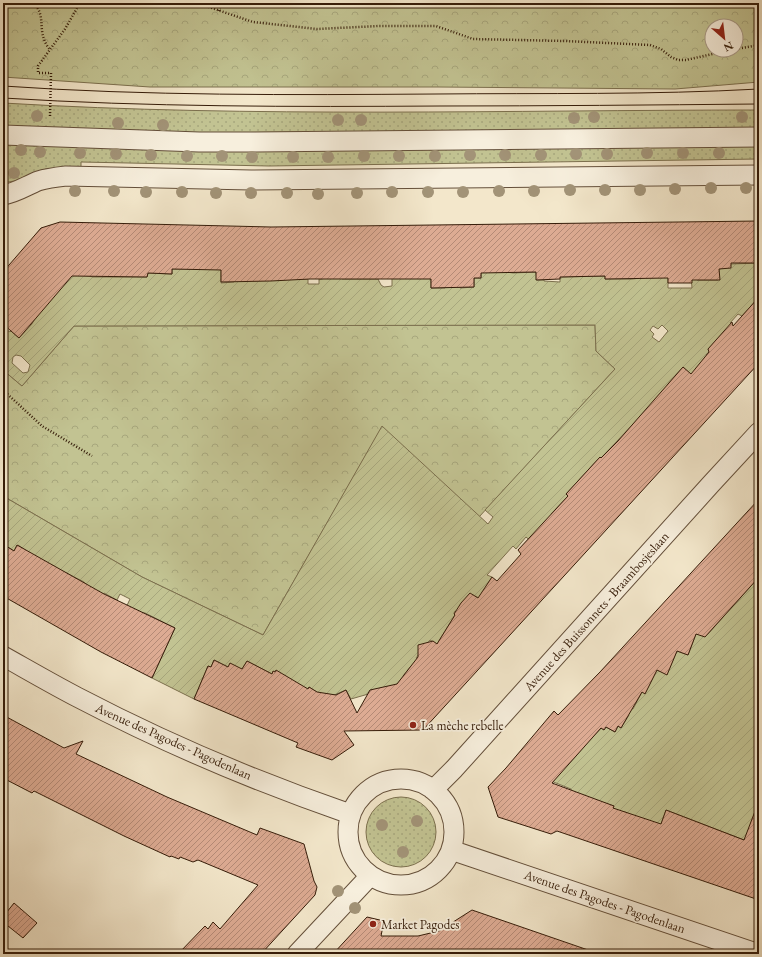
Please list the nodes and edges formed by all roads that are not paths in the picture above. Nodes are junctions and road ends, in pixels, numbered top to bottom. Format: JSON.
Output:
{"nodes":[{"id":1,"x":3,"y":135,"type":"edge"},
{"id":2,"x":759,"y":137,"type":"edge"},
{"id":3,"x":759,"y":175,"type":"edge"},
{"id":4,"x":3,"y":195,"type":"edge"},
{"id":5,"x":759,"y":432,"type":"edge"},
{"id":6,"x":3,"y":656,"type":"edge"},
{"id":7,"x":433,"y":790,"type":"junction"},
{"id":8,"x":350,"y":814,"type":"junction"},
{"id":9,"x":451,"y":850,"type":"junction"},
{"id":10,"x":370,"y":876,"type":"junction"},
{"id":11,"x":297,"y":954,"type":"edge"},
{"id":12,"x":759,"y":954,"type":"edge"}],
"edges":[{"from":1,"to":2,"type":"street"},
{"from":3,"to":4,"type":"street"},
{"from":5,"to":7,"type":"street","name":"Avenue des Buissonnets - Braambosjeslaan"},
{"from":6,"to":8,"type":"street","name":"Avenue des Pagodes - Pagodenlaan"},
{"from":7,"to":8,"type":"street"},
{"from":7,"to":9,"type":"street"},
{"from":8,"to":10,"type":"street"},
{"from":9,"to":10,"type":"street"},
{"from":9,"to":12,"type":"street","name":"Avenue des Pagodes - Pagodenlaan"},
{"from":10,"to":11,"type":"street"}]}
